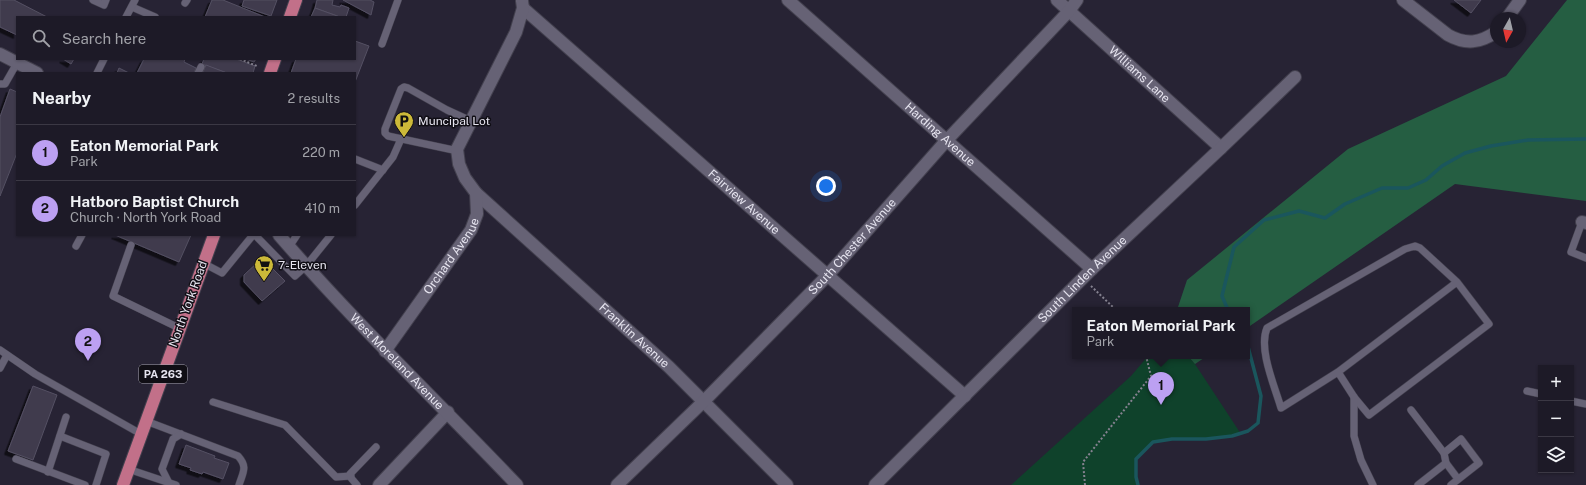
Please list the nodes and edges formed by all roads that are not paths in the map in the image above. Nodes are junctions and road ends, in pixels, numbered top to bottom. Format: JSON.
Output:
{"nodes":[{"id":1,"x":93,"y":0,"type":"edge"},
{"id":2,"x":106,"y":0,"type":"edge"},
{"id":3,"x":135,"y":0,"type":"edge"},
{"id":4,"x":296,"y":0,"type":"edge"},
{"id":5,"x":398,"y":0,"type":"edge"},
{"id":6,"x":788,"y":0,"type":"edge"},
{"id":7,"x":1057,"y":0,"type":"edge"},
{"id":8,"x":1077,"y":0,"type":"edge"},
{"id":9,"x":1403,"y":0,"type":"edge"},
{"id":10,"x":1520,"y":0,"type":"edge"},
{"id":11,"x":523,"y":4,"type":"edge"},
{"id":12,"x":132,"y":7,"type":"junction"},
{"id":13,"x":1069,"y":10,"type":"junction"},
{"id":14,"x":1511,"y":12,"type":"edge"},
{"id":15,"x":127,"y":16,"type":"edge"},
{"id":16,"x":153,"y":16,"type":"edge"},
{"id":17,"x":290,"y":16,"type":"edge"},
{"id":18,"x":1490,"y":35,"type":"edge"},
{"id":19,"x":382,"y":44,"type":"dead end"},
{"id":20,"x":0,"y":54,"type":"edge"},
{"id":21,"x":104,"y":60,"type":"edge"},
{"id":22,"x":275,"y":60,"type":"edge"},
{"id":23,"x":17,"y":63,"type":"junction"},
{"id":24,"x":35,"y":72,"type":"edge"},
{"id":25,"x":98,"y":72,"type":"edge"},
{"id":26,"x":270,"y":72,"type":"edge"},
{"id":27,"x":1294,"y":77,"type":"dead end"},
{"id":28,"x":0,"y":84,"type":"edge"},
{"id":29,"x":471,"y":121,"type":"junction"},
{"id":30,"x":401,"y":139,"type":"junction"},
{"id":31,"x":946,"y":141,"type":"junction"},
{"id":32,"x":1221,"y":148,"type":"junction"},
{"id":33,"x":458,"y":152,"type":"junction"},
{"id":34,"x":356,"y":159,"type":"edge"},
{"id":35,"x":383,"y":170,"type":"junction"},
{"id":36,"x":476,"y":193,"type":"junction"},
{"id":37,"x":356,"y":204,"type":"edge"},
{"id":38,"x":1584,"y":223,"type":"edge"},
{"id":39,"x":81,"y":236,"type":"edge"},
{"id":40,"x":214,"y":236,"type":"edge"},
{"id":41,"x":253,"y":236,"type":"edge"},
{"id":42,"x":255,"y":236,"type":"edge"},
{"id":43,"x":281,"y":236,"type":"edge"},
{"id":44,"x":296,"y":236,"type":"edge"},
{"id":45,"x":330,"y":236,"type":"edge"},
{"id":46,"x":76,"y":246,"type":"dead end"},
{"id":47,"x":131,"y":246,"type":"dead end"},
{"id":48,"x":289,"y":246,"type":"junction"},
{"id":49,"x":1586,"y":258,"type":"edge"},
{"id":50,"x":203,"y":263,"type":"junction"},
{"id":51,"x":306,"y":266,"type":"junction"},
{"id":52,"x":1092,"y":269,"type":"junction"},
{"id":53,"x":827,"y":276,"type":"junction"},
{"id":54,"x":1456,"y":282,"type":"junction"},
{"id":55,"x":179,"y":328,"type":"junction"},
{"id":56,"x":0,"y":350,"type":"edge"},
{"id":57,"x":385,"y":351,"type":"junction"},
{"id":58,"x":7,"y":355,"type":"junction"},
{"id":59,"x":0,"y":368,"type":"edge"},
{"id":60,"x":1338,"y":372,"type":"junction"},
{"id":61,"x":1527,"y":391,"type":"dead end"},
{"id":62,"x":1538,"y":393,"type":"edge"},
{"id":63,"x":965,"y":396,"type":"junction"},
{"id":64,"x":1354,"y":397,"type":"junction"},
{"id":65,"x":704,"y":401,"type":"junction"},
{"id":66,"x":213,"y":402,"type":"dead end"},
{"id":67,"x":1574,"y":402,"type":"edge"},
{"id":68,"x":1586,"y":404,"type":"edge"},
{"id":69,"x":1411,"y":410,"type":"dead end"},
{"id":70,"x":448,"y":412,"type":"junction"},
{"id":71,"x":66,"y":417,"type":"dead end"},
{"id":72,"x":146,"y":421,"type":"junction"},
{"id":73,"x":141,"y":434,"type":"junction"},
{"id":74,"x":181,"y":434,"type":"junction"},
{"id":75,"x":60,"y":436,"type":"junction"},
{"id":76,"x":376,"y":448,"type":"dead end"},
{"id":77,"x":1444,"y":453,"type":"junction"},
{"id":78,"x":16,"y":459,"type":"dead end"},
{"id":79,"x":1446,"y":463,"type":"junction"},
{"id":80,"x":128,"y":469,"type":"junction"},
{"id":81,"x":48,"y":472,"type":"junction"},
{"id":82,"x":350,"y":476,"type":"junction"},
{"id":83,"x":1458,"y":479,"type":"junction"},
{"id":84,"x":172,"y":484,"type":"edge"},
{"id":85,"x":85,"y":485,"type":"edge"},
{"id":86,"x":96,"y":485,"type":"edge"},
{"id":87,"x":122,"y":485,"type":"edge"},
{"id":88,"x":239,"y":485,"type":"edge"},
{"id":89,"x":357,"y":485,"type":"edge"},
{"id":90,"x":379,"y":485,"type":"edge"},
{"id":91,"x":517,"y":485,"type":"edge"},
{"id":92,"x":617,"y":485,"type":"edge"},
{"id":93,"x":787,"y":485,"type":"edge"},
{"id":94,"x":875,"y":485,"type":"edge"},
{"id":95,"x":1373,"y":485,"type":"edge"},
{"id":96,"x":1418,"y":485,"type":"edge"},
{"id":97,"x":1451,"y":485,"type":"edge"}],
"edges":[{"from":1,"to":2,"type":"lane"},
{"from":3,"to":12,"type":"lane"},
{"from":4,"to":17,"type":"highway"},
{"from":5,"to":19,"type":"lane"},
{"from":6,"to":31,"type":"street","name":"Harding Avenue"},
{"from":7,"to":13,"type":"street","name":"Williams Lane"},
{"from":8,"to":13,"type":"street","name":"South Chester Avenue"},
{"from":9,"to":18,"type":"street"},
{"from":10,"to":14,"type":"street"},
{"from":11,"to":29,"type":"street"},
{"from":11,"to":53,"type":"street","name":"Fairview Avenue"},
{"from":12,"to":15,"type":"lane"},
{"from":12,"to":16,"type":"lane"},
{"from":13,"to":31,"type":"street","name":"South Chester Avenue"},
{"from":13,"to":32,"type":"street","name":"Williams Lane"},
{"from":20,"to":23,"type":"street"},
{"from":21,"to":25,"type":"lane"},
{"from":22,"to":26,"type":"highway"},
{"from":23,"to":24,"type":"street"},
{"from":23,"to":28,"type":"lane"},
{"from":27,"to":32,"type":"street","name":"South Linden Avenue"},
{"from":29,"to":30,"type":"lane"},
{"from":29,"to":33,"type":"street"},
{"from":30,"to":33,"type":"lane"},
{"from":30,"to":35,"type":"lane"},
{"from":31,"to":52,"type":"street","name":"Harding Avenue"},
{"from":31,"to":53,"type":"street","name":"South Chester Avenue"},
{"from":32,"to":52,"type":"street","name":"South Linden Avenue"},
{"from":33,"to":36,"type":"street"},
{"from":34,"to":35,"type":"lane"},
{"from":35,"to":37,"type":"lane"},
{"from":36,"to":57,"type":"street","name":"Orchard Avenue"},
{"from":36,"to":65,"type":"street","name":"Franklin Avenue"},
{"from":38,"to":49,"type":"lane"},
{"from":39,"to":46,"type":"lane"},
{"from":40,"to":50,"type":"highway","name":"North York Road","number":"PA 263"},
{"from":41,"to":50,"type":"lane"},
{"from":42,"to":51,"type":"lane"},
{"from":43,"to":48,"type":"street","name":"West Moreland Avenue"},
{"from":44,"to":48,"type":"lane"},
{"from":45,"to":51,"type":"lane"},
{"from":47,"to":55,"type":"lane"},
{"from":48,"to":51,"type":"street","name":"West Moreland Avenue"},
{"from":50,"to":55,"type":"highway","name":"North York Road","number":"PA 263"},
{"from":51,"to":57,"type":"street","name":"West Moreland Avenue"},
{"from":52,"to":63,"type":"street","name":"South Linden Avenue"},
{"from":53,"to":63,"type":"street","name":"Fairview Avenue"},
{"from":53,"to":65,"type":"street","name":"South Chester Avenue"},
{"from":54,"to":60,"type":"lane"},
{"from":54,"to":60,"type":"lane"},
{"from":54,"to":64,"type":"lane"},
{"from":55,"to":72,"type":"highway","name":"North York Road","number":"PA 263"},
{"from":56,"to":58,"type":"lane"},
{"from":57,"to":70,"type":"street","name":"West Moreland Avenue"},
{"from":58,"to":59,"type":"lane"},
{"from":58,"to":73,"type":"lane"},
{"from":60,"to":64,"type":"lane"},
{"from":61,"to":62,"type":"lane"},
{"from":63,"to":94,"type":"street","name":"South Linden Avenue"},
{"from":64,"to":95,"type":"lane"},
{"from":65,"to":92,"type":"street","name":"South Chester Avenue"},
{"from":65,"to":93,"type":"street","name":"Franklin Avenue"},
{"from":66,"to":82,"type":"lane"},
{"from":67,"to":68,"type":"lane"},
{"from":69,"to":77,"type":"lane"},
{"from":70,"to":90,"type":"street"},
{"from":70,"to":91,"type":"street","name":"West Moreland Avenue"},
{"from":71,"to":75,"type":"lane"},
{"from":72,"to":73,"type":"highway","name":"North York Road","number":"PA 263"},
{"from":72,"to":74,"type":"lane"},
{"from":73,"to":80,"type":"highway","name":"North York Road","number":"PA 263"},
{"from":74,"to":84,"type":"lane"},
{"from":74,"to":88,"type":"lane"},
{"from":75,"to":81,"type":"lane"},
{"from":75,"to":86,"type":"lane"},
{"from":76,"to":82,"type":"lane"},
{"from":77,"to":79,"type":"lane"},
{"from":77,"to":83,"type":"lane"},
{"from":78,"to":81,"type":"lane"},
{"from":79,"to":83,"type":"lane"},
{"from":79,"to":96,"type":"lane"},
{"from":80,"to":84,"type":"lane"},
{"from":80,"to":87,"type":"highway","name":"North York Road","number":"PA 263"},
{"from":81,"to":85,"type":"lane"},
{"from":82,"to":89,"type":"lane"},
{"from":83,"to":97,"type":"lane"}]}
